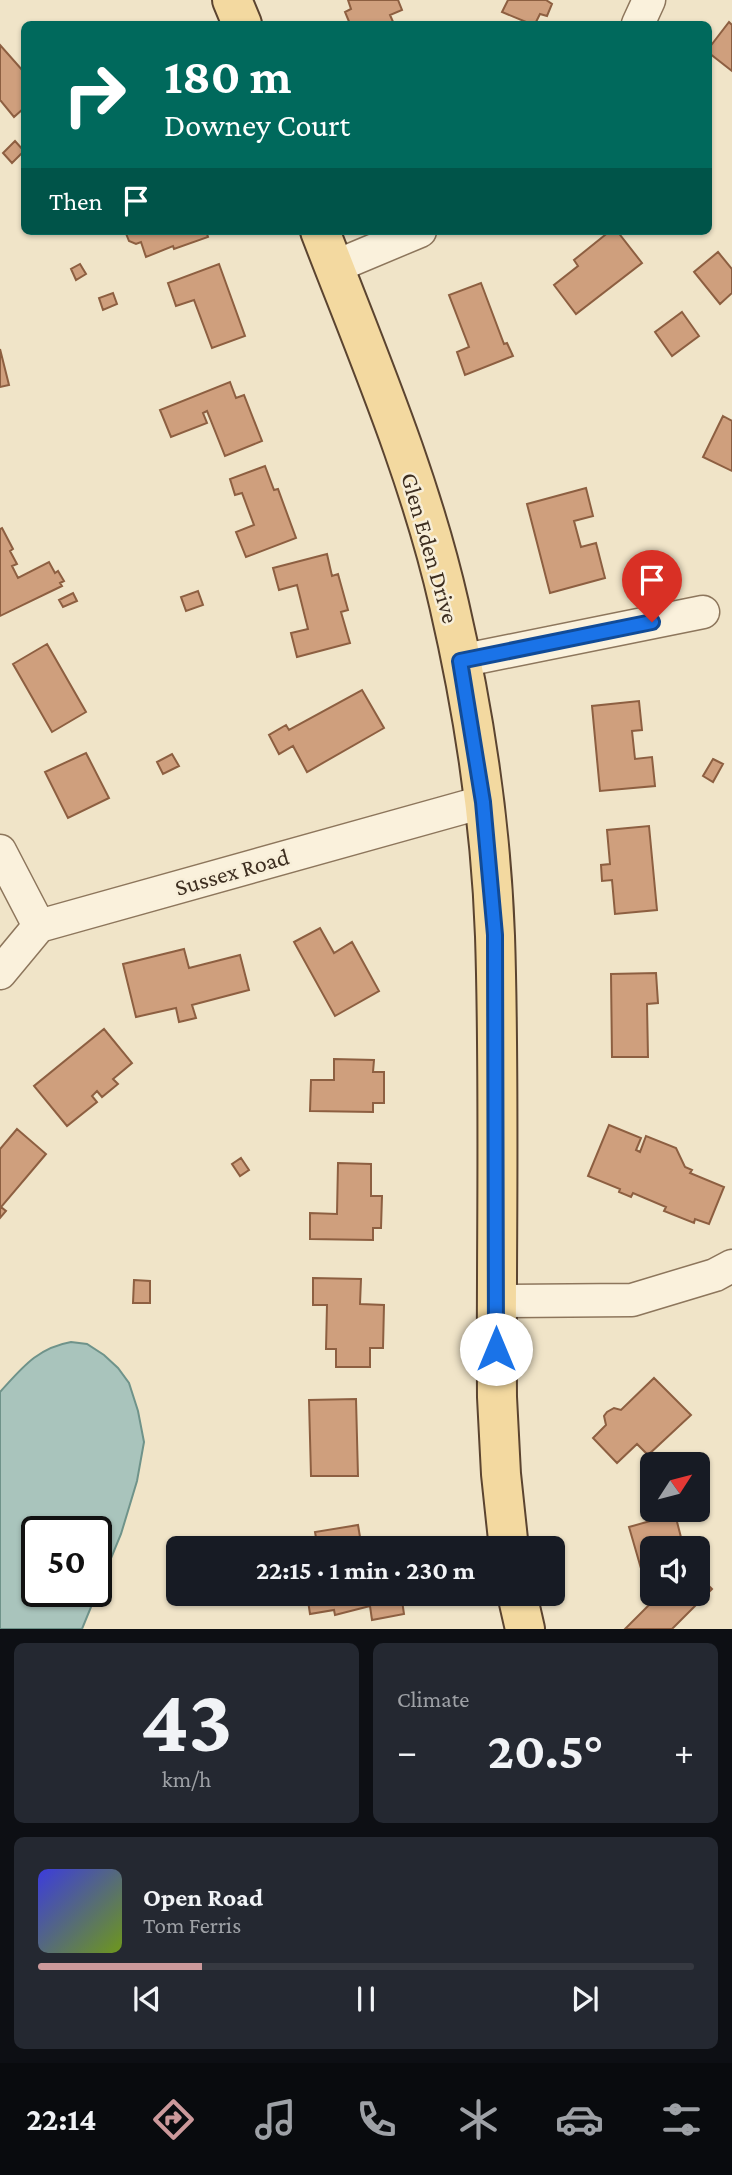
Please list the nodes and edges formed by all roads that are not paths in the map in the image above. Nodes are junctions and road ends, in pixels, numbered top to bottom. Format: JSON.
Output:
{"nodes":[{"id":1,"x":232,"y":0,"type":"edge"},
{"id":2,"x":649,"y":0,"type":"edge"},
{"id":3,"x":241,"y":21,"type":"edge"},
{"id":4,"x":639,"y":21,"type":"edge"},
{"id":5,"x":322,"y":235,"type":"edge"},
{"id":6,"x":410,"y":235,"type":"edge"},
{"id":7,"x":334,"y":267,"type":"junction"},
{"id":8,"x":703,"y":612,"type":"dead end"},
{"id":9,"x":460,"y":661,"type":"junction"},
{"id":10,"x":483,"y":802,"type":"junction"},
{"id":11,"x":0,"y":851,"type":"edge"},
{"id":12,"x":39,"y":926,"type":"junction"},
{"id":13,"x":0,"y":973,"type":"edge"},
{"id":14,"x":732,"y":1266,"type":"edge"},
{"id":15,"x":496,"y":1301,"type":"junction"},
{"id":16,"x":508,"y":1536,"type":"edge"},
{"id":17,"x":520,"y":1606,"type":"edge"},
{"id":18,"x":525,"y":1629,"type":"edge"}],
"edges":[{"from":1,"to":3,"type":"main road"},
{"from":2,"to":4,"type":"street"},
{"from":5,"to":7,"type":"main road","name":"Glen Eden Drive"},
{"from":6,"to":7,"type":"street"},
{"from":7,"to":9,"type":"main road","name":"Glen Eden Drive"},
{"from":8,"to":9,"type":"street"},
{"from":9,"to":10,"type":"main road","name":"Glen Eden Drive"},
{"from":10,"to":12,"type":"street","name":"Sussex Road"},
{"from":10,"to":15,"type":"main road","name":"Glen Eden Drive"},
{"from":11,"to":12,"type":"street"},
{"from":12,"to":13,"type":"street"},
{"from":14,"to":15,"type":"street"},
{"from":15,"to":16,"type":"main road","name":"Glen Eden Drive"},
{"from":17,"to":18,"type":"main road"}]}
